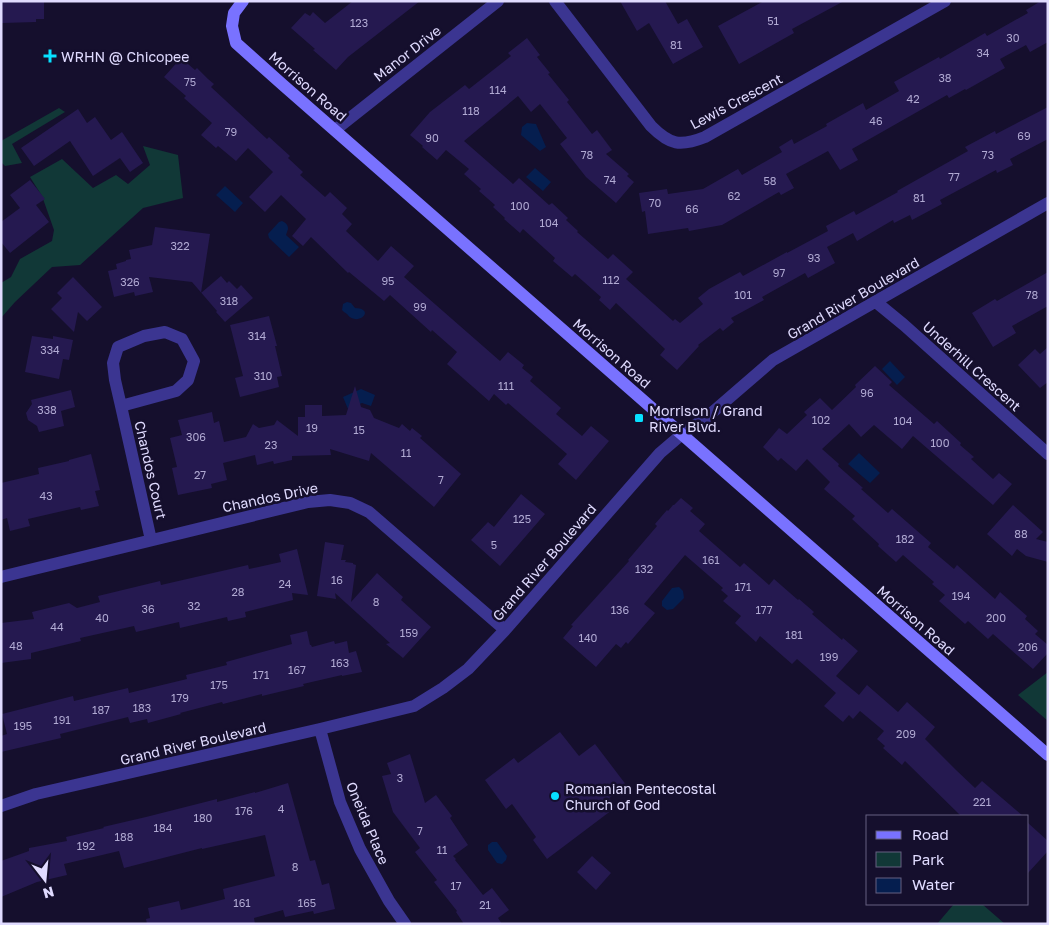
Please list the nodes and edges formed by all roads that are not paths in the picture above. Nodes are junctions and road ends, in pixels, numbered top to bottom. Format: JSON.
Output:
{"nodes":[{"id":1,"x":243,"y":1,"type":"edge"},
{"id":2,"x":498,"y":1,"type":"edge"},
{"id":3,"x":555,"y":1,"type":"edge"},
{"id":4,"x":945,"y":1,"type":"edge"},
{"id":5,"x":335,"y":130,"type":"junction"},
{"id":6,"x":1048,"y":203,"type":"edge"},
{"id":7,"x":876,"y":302,"type":"junction"},
{"id":8,"x":121,"y":406,"type":"junction"},
{"id":9,"x":681,"y":434,"type":"junction"},
{"id":10,"x":1048,"y":454,"type":"edge"},
{"id":11,"x":152,"y":540,"type":"junction"},
{"id":12,"x":1,"y":577,"type":"edge"},
{"id":13,"x":505,"y":630,"type":"junction"},
{"id":14,"x":320,"y":729,"type":"junction"},
{"id":15,"x":1048,"y":755,"type":"edge"},
{"id":16,"x":1,"y":806,"type":"edge"},
{"id":17,"x":403,"y":923,"type":"edge"}],
"edges":[{"from":1,"to":5,"type":"street","name":"Morrison Road"},
{"from":2,"to":5,"type":"street","name":"Manor Drive"},
{"from":3,"to":4,"type":"street","name":"Lewis Crescent"},
{"from":5,"to":9,"type":"street","name":"Morrison Road"},
{"from":6,"to":7,"type":"street","name":"Grand River Boulevard"},
{"from":7,"to":9,"type":"street","name":"Grand River Boulevard"},
{"from":7,"to":10,"type":"street","name":"Underhill Crescent"},
{"from":8,"to":8,"type":"street","name":"Chandos Court"},
{"from":8,"to":11,"type":"street","name":"Chandos Court"},
{"from":9,"to":13,"type":"street","name":"Grand River Boulevard"},
{"from":9,"to":15,"type":"street","name":"Morrison Road"},
{"from":11,"to":12,"type":"street","name":"Chandos Drive"},
{"from":11,"to":13,"type":"street","name":"Chandos Drive"},
{"from":13,"to":14,"type":"street","name":"Grand River Boulevard"},
{"from":14,"to":16,"type":"street","name":"Grand River Boulevard"},
{"from":14,"to":17,"type":"street","name":"Oneida Place"}]}
